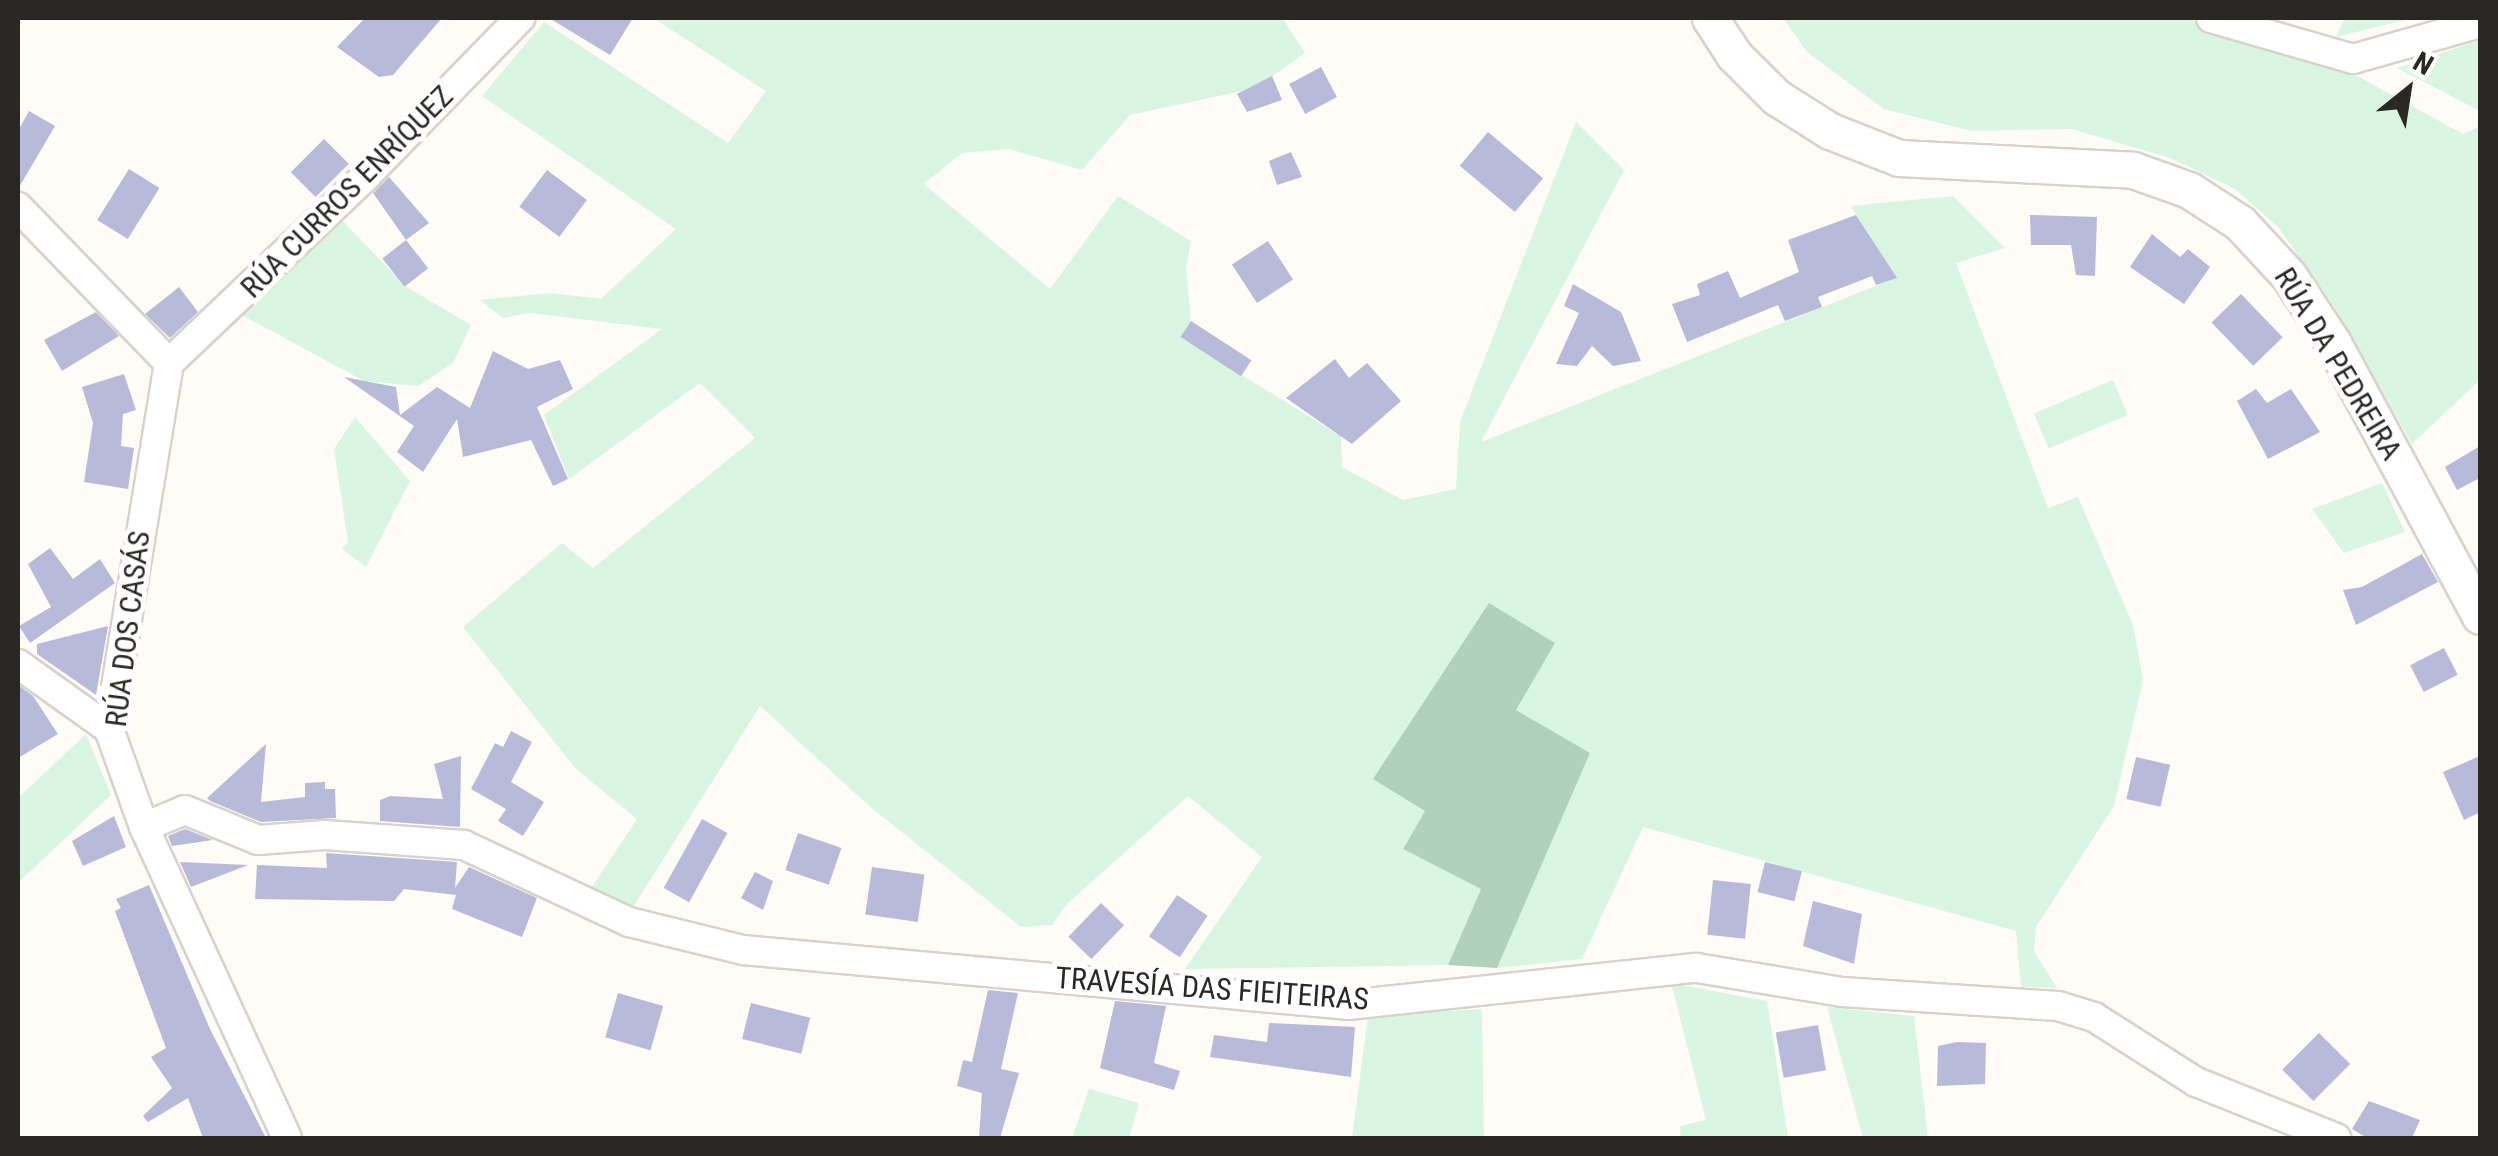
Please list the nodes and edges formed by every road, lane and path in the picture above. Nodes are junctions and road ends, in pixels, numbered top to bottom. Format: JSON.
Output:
{"nodes":[{"id":1,"x":520,"y":18,"type":"edge"},
{"id":2,"x":1710,"y":18,"type":"edge"},
{"id":3,"x":2212,"y":18,"type":"edge"},
{"id":4,"x":2480,"y":23,"type":"edge"},
{"id":5,"x":18,"y":207,"type":"edge"},
{"id":6,"x":169,"y":362,"type":"junction"},
{"id":7,"x":2479,"y":610,"type":"edge"},
{"id":8,"x":19,"y":657,"type":"edge"},
{"id":9,"x":109,"y":728,"type":"junction"},
{"id":10,"x":144,"y":827,"type":"junction"},
{"id":11,"x":287,"y":1138,"type":"edge"},
{"id":12,"x":2336,"y":1138,"type":"edge"}],
"edges":[{"from":1,"to":6,"type":"street","name":"RÚA CURROS ENRÍQUEZ"},
{"from":2,"to":7,"type":"street","name":"RÚA DA PEDREIRA"},
{"from":3,"to":4,"type":"street"},
{"from":5,"to":6,"type":"street"},
{"from":6,"to":9,"type":"street","name":"RÚA DOS CASÁS"},
{"from":8,"to":9,"type":"street"},
{"from":9,"to":10,"type":"street","name":"RÚA DOS CASÁS"},
{"from":10,"to":11,"type":"street","name":"RÚA DOS CASÁS"},
{"from":10,"to":12,"type":"street","name":"TRAVESÍA DAS FIEITEIRAS"}]}
